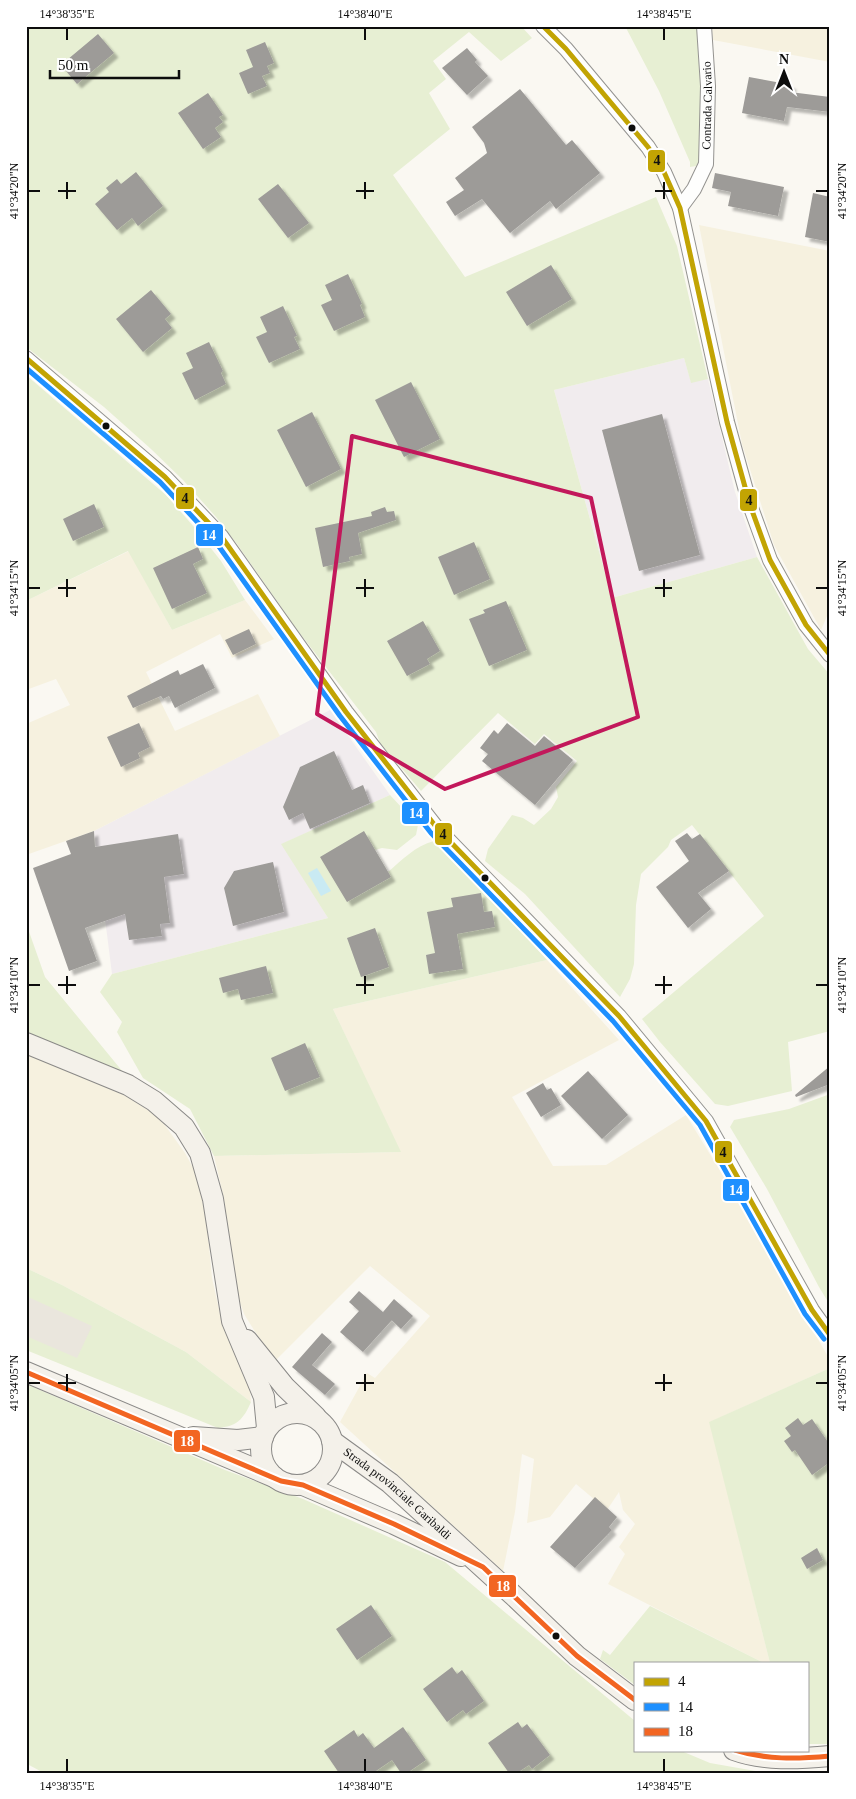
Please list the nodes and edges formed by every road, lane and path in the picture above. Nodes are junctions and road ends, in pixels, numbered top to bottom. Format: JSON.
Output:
{"nodes":[{"id":1,"x":543,"y":26,"type":"edge"},
{"id":2,"x":704,"y":26,"type":"edge"},
{"id":3,"x":680,"y":208,"type":"junction"},
{"id":4,"x":26,"y":358,"type":"edge"},
{"id":5,"x":830,"y":655,"type":"edge"},
{"id":6,"x":26,"y":1043,"type":"edge"},
{"id":7,"x":232,"y":1321,"type":"junction"},
{"id":8,"x":830,"y":1335,"type":"edge"},
{"id":9,"x":26,"y":1372,"type":"edge"},
{"id":10,"x":319,"y":1420,"type":"junction"},
{"id":11,"x":265,"y":1433,"type":"junction"},
{"id":12,"x":179,"y":1436,"type":"junction"},
{"id":13,"x":332,"y":1441,"type":"junction"},
{"id":14,"x":274,"y":1476,"type":"junction"},
{"id":15,"x":304,"y":1484,"type":"junction"},
{"id":16,"x":483,"y":1567,"type":"junction"},
{"id":17,"x":634,"y":1699,"type":"edge"},
{"id":18,"x":739,"y":1752,"type":"edge"},
{"id":19,"x":830,"y":1756,"type":"edge"}],
"edges":[{"from":1,"to":3,"type":"street"},
{"from":2,"to":3,"type":"street","name":"Contrada Calvario"},
{"from":3,"to":5,"type":"street"},
{"from":4,"to":8,"type":"street"},
{"from":6,"to":7,"type":"main road"},
{"from":7,"to":10,"type":"main road"},
{"from":7,"to":11,"type":"main road"},
{"from":9,"to":12,"type":"main road"},
{"from":10,"to":11,"type":"main road"},
{"from":10,"to":13,"type":"main road"},
{"from":11,"to":12,"type":"main road"},
{"from":11,"to":14,"type":"main road"},
{"from":12,"to":14,"type":"main road"},
{"from":13,"to":15,"type":"main road"},
{"from":13,"to":16,"type":"main road","name":"Strada provinciale Garibaldi"},
{"from":14,"to":15,"type":"main road"},
{"from":15,"to":16,"type":"main road","name":"Strada provinciale Garibaldi"},
{"from":16,"to":17,"type":"main road","name":"Strada provinciale Garibaldi"},
{"from":18,"to":19,"type":"main road"}]}
